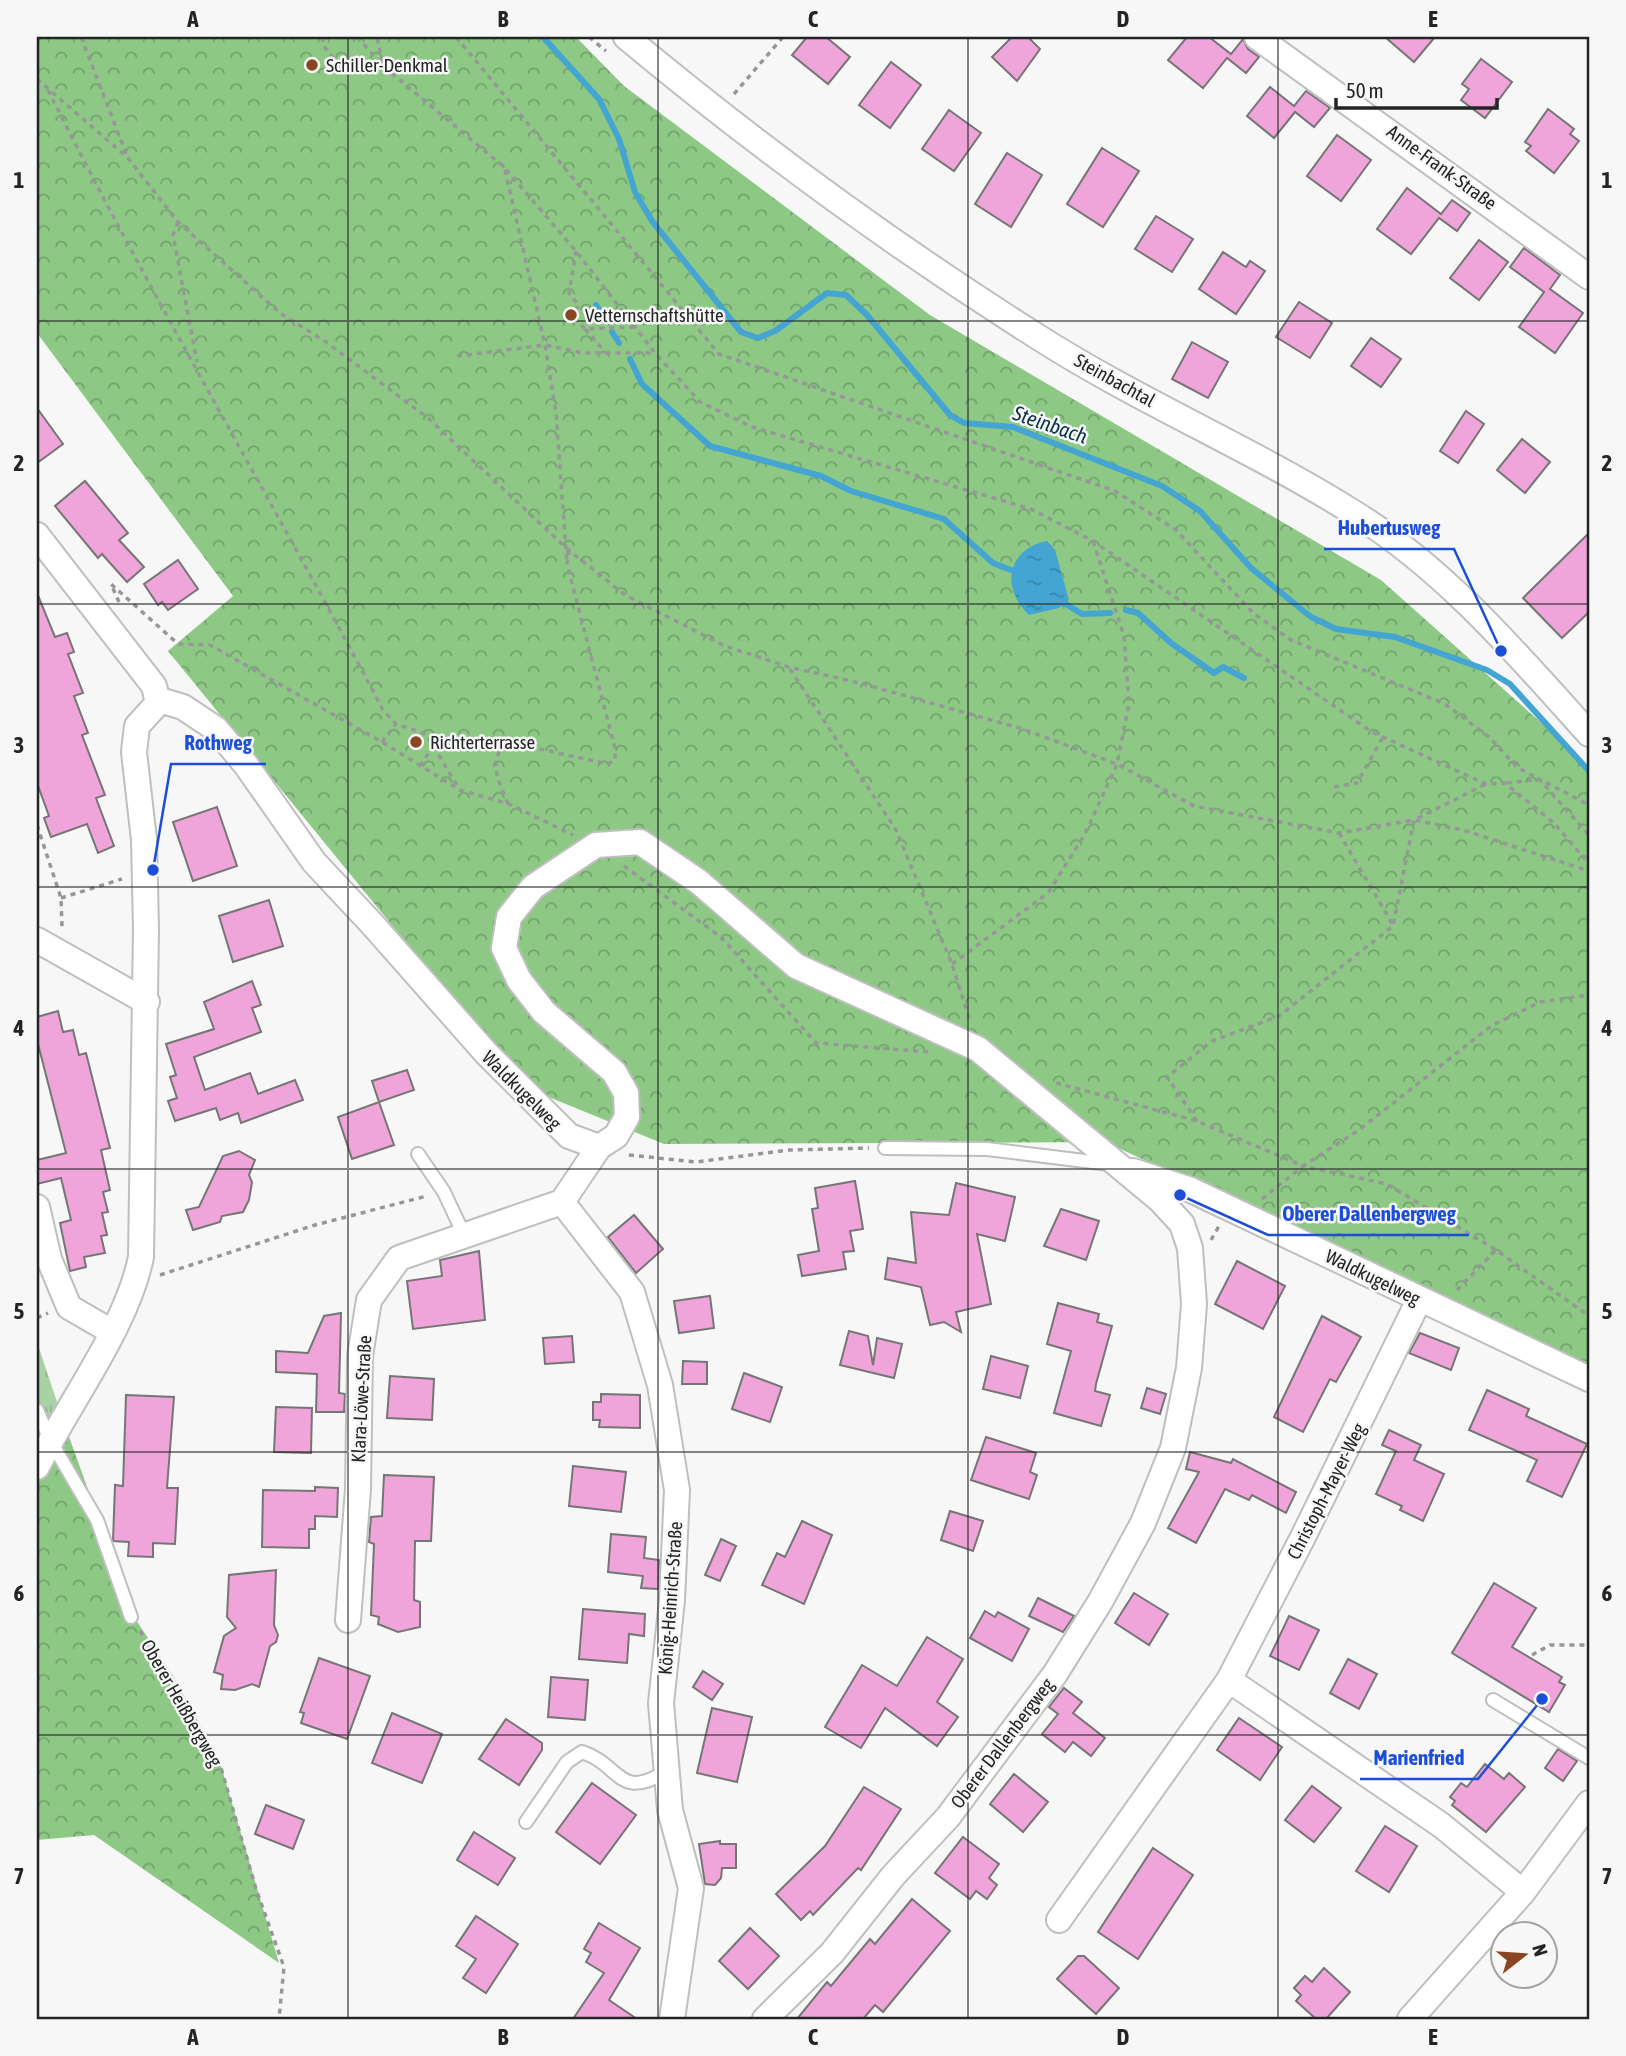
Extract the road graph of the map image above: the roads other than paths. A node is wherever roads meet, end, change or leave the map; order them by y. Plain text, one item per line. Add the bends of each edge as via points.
1 (626, 37) edge
2 (1257, 37) edge
3 (1589, 277) edge
4 (37, 535) edge
5 (158, 703) junction
6 (1589, 734) edge
7 (37, 940) edge
8 (147, 1002) junction
9 (599, 1147) junction
10 (885, 1148) road end
11 (418, 1154) dead end
12 (1116, 1165) junction
13 (562, 1202) junction
14 (37, 1206) edge
15 (464, 1235) junction
16 (1428, 1304) junction
17 (112, 1332) junction
18 (1589, 1379) edge
19 (37, 1410) edge
20 (50, 1440) junction
21 (37, 1467) edge
22 (131, 1617) road end
23 (348, 1620) dead end
24 (1229, 1680) junction
25 (1493, 1700) dead end
26 (1589, 1758) edge
27 (667, 1771) junction
28 (1589, 1803) edge
29 (526, 1822) dead end
30 (1523, 1892) junction
31 (1059, 1920) dead end
32 (672, 2019) edge
33 (765, 2019) edge
34 (1410, 2019) edge

1 - 6 street, Steinbachtal via 821,191 1041,339 1356,514 1438,576
2 - 3 street, Anne-Frank-Straße
4 - 5 street via 154,686
5 - 8 street via 137,726 134,752 144,872
5 - 9 street, Waldkugelweg via 183,707 216,729 314,862 486,1054 569,1136
7 - 8 street
8 - 17 street via 141,1257 136,1280
9 - 12 street, Waldkugelweg via 616,1136 628,1117 626,1093 614,1072 544,1012 519,980 504,948 509,917 533,887 596,845 640,842 699,882 796,966 978,1049
9 - 13 street
10 - 12 lane via 987,1149
11 - 15 lane via 444,1192
12 - 16 street, Waldkugelweg via 1191,1190
12 - 33 street, Oberer Dallenbergweg via 1182,1224 1190,1248 1194,1304 1189,1368 1173,1448 1143,1523 1055,1674 948,1816 832,1954
13 - 15 street, Klara-Löwe-Straße
13 - 27 street, König-Heinrich-Straße via 632,1292 660,1385 677,1490 662,1703
14 - 17 street via 49,1259 69,1307
15 - 23 street, Klara-Löwe-Straße via 399,1258 369,1300 360,1356 358,1489
16 - 18 street, Waldkugelweg
16 - 24 street, Christoph-Mayer-Weg
17 - 20 street
19 - 20 lane, Oberer Heißbergweg
20 - 21 street
20 - 22 lane, Oberer Heißbergweg via 97,1520
24 - 30 street via 1441,1825
24 - 31 street, Christoph-Mayer-Weg
25 - 26 lane
27 - 29 lane via 650,1782 636,1784 622,1780 589,1754 574,1755
27 - 32 street, König-Heinrich-Straße via 670,1810 691,1888
28 - 30 street
30 - 34 street

